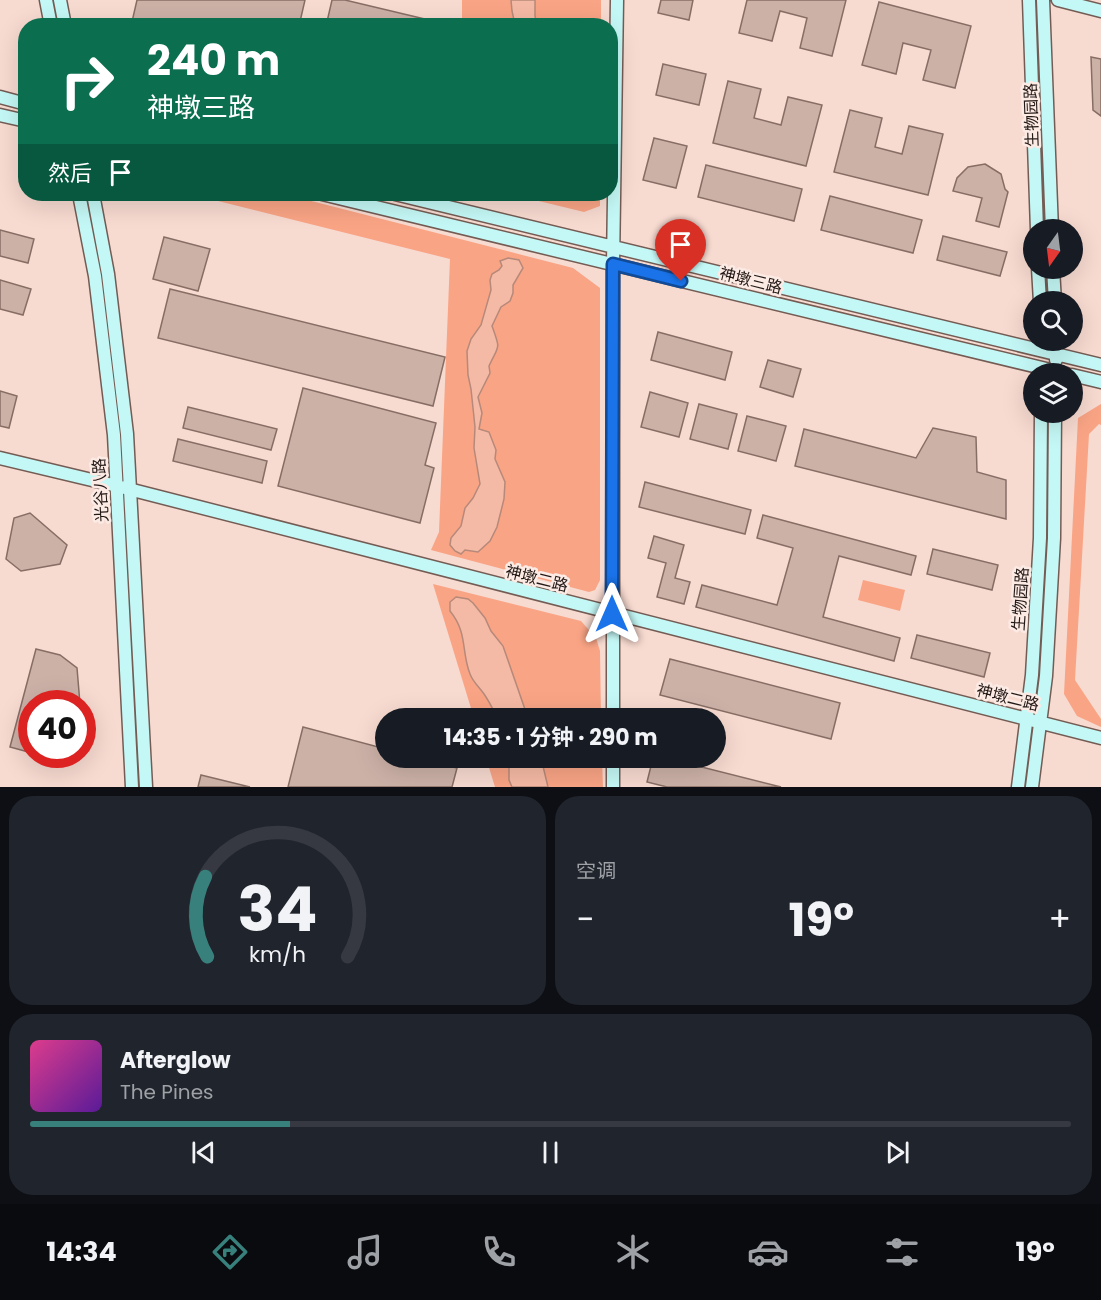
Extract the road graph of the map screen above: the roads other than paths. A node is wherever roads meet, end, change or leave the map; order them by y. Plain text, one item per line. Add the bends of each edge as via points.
1 (46, 0) edge
2 (60, 0) edge
3 (617, 0) edge
4 (1029, 0) edge
5 (1043, 0) edge
6 (1058, 0) edge
7 (1101, 11) edge
8 (49, 18) edge
9 (63, 18) edge
10 (617, 18) edge
11 (0, 98) edge
12 (18, 102) edge
13 (0, 115) edge
14 (18, 119) edge
15 (80, 201) edge
16 (94, 201) edge
17 (351, 201) edge
18 (424, 201) edge
19 (615, 201) edge
20 (1037, 219) edge
21 (1052, 219) edge
22 (614, 247) junction
23 (613, 264) junction
24 (1023, 341) edge
25 (1052, 351) edge
26 (1057, 351) edge
27 (1057, 354) junction
28 (1058, 363) edge
29 (1101, 365) edge
30 (1023, 366) edge
31 (1083, 378) edge
32 (1101, 382) edge
33 (1041, 423) edge
34 (1055, 423) edge
35 (0, 458) edge
36 (117, 486) junction
37 (130, 490) junction
38 (612, 614) junction
39 (613, 708) edge
40 (1026, 719) junction
41 (1040, 723) junction
42 (1101, 738) edge
43 (613, 768) edge
44 (132, 787) edge
45 (146, 787) edge
46 (613, 787) edge
47 (1017, 787) edge
48 (1032, 787) edge

1 - 8 street
2 - 9 street
3 - 10 street
4 - 20 street, 生物园路
5 - 21 street, 生物园路
6 - 7 street
11 - 12 street
13 - 14 street
15 - 36 street, 光谷八路 via 95,276
16 - 37 street, 光谷八路 via 108,274
17 - 23 street, 神墩三路
18 - 22 street, 神墩三路
19 - 22 street
22 - 23 street
22 - 24 street, 神墩三路
23 - 30 street, 神墩三路
23 - 38 street
25 - 27 street, 神墩三路
26 - 27 street
27 - 28 street
27 - 29 street, 神墩三路
31 - 32 street
33 - 40 street, 生物园路 via 1040,538
34 - 41 street, 生物园路 via 1054,538
35 - 36 street, 神墩二路
36 - 37 street, 神墩二路
36 - 44 street, 光谷八路
37 - 38 street, 神墩二路
37 - 45 street, 光谷八路
38 - 39 street
38 - 40 street, 神墩二路
40 - 41 street, 神墩二路
40 - 47 street, 生物园路
41 - 42 street, 神墩二路
41 - 48 street, 生物园路
43 - 46 street

